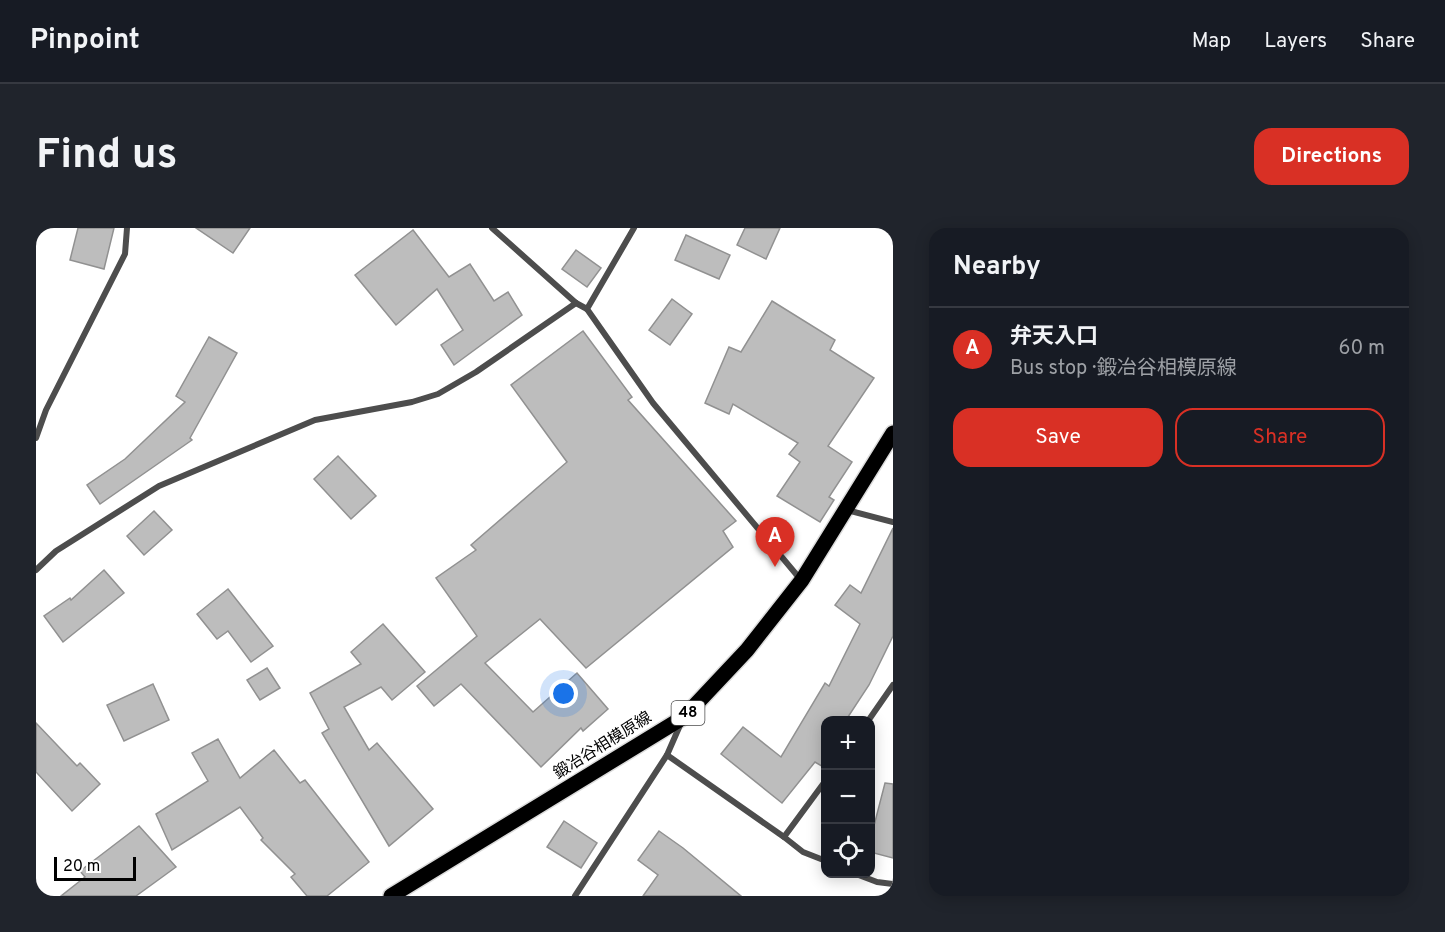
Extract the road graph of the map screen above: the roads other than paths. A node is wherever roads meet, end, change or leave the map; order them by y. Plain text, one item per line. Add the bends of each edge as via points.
1 (128, 228) edge
2 (492, 228) edge
3 (634, 228) edge
4 (576, 303) junction
5 (587, 309) junction
6 (893, 433) edge
7 (36, 438) edge
8 (847, 510) junction
9 (893, 522) edge
10 (36, 570) edge
11 (802, 580) junction
12 (893, 685) edge
13 (885, 698) junction
14 (893, 700) edge
15 (871, 716) edge
16 (684, 717) junction
17 (667, 755) junction
18 (821, 786) edge
19 (784, 837) junction
20 (821, 859) edge
21 (868, 878) edge
22 (893, 884) edge
23 (391, 896) edge
24 (575, 896) edge

1 - 7 street via 125,254 46,410
2 - 4 street
3 - 5 street
4 - 5 street
4 - 10 street via 438,394 315,420 159,486 56,551
5 - 11 street via 653,403
6 - 8 main road, 鍛冶谷相模原線 / 48
8 - 9 street
8 - 11 main road, 鍛冶谷相模原線 / 48
11 - 16 main road, 鍛冶谷相模原線 / 48 via 747,650
12 - 13 street
13 - 14 street
13 - 15 street
16 - 17 street
16 - 23 main road, 鍛冶谷相模原線 / 48
17 - 19 street
17 - 24 street
18 - 19 street
19 - 20 street via 803,852
21 - 22 street

